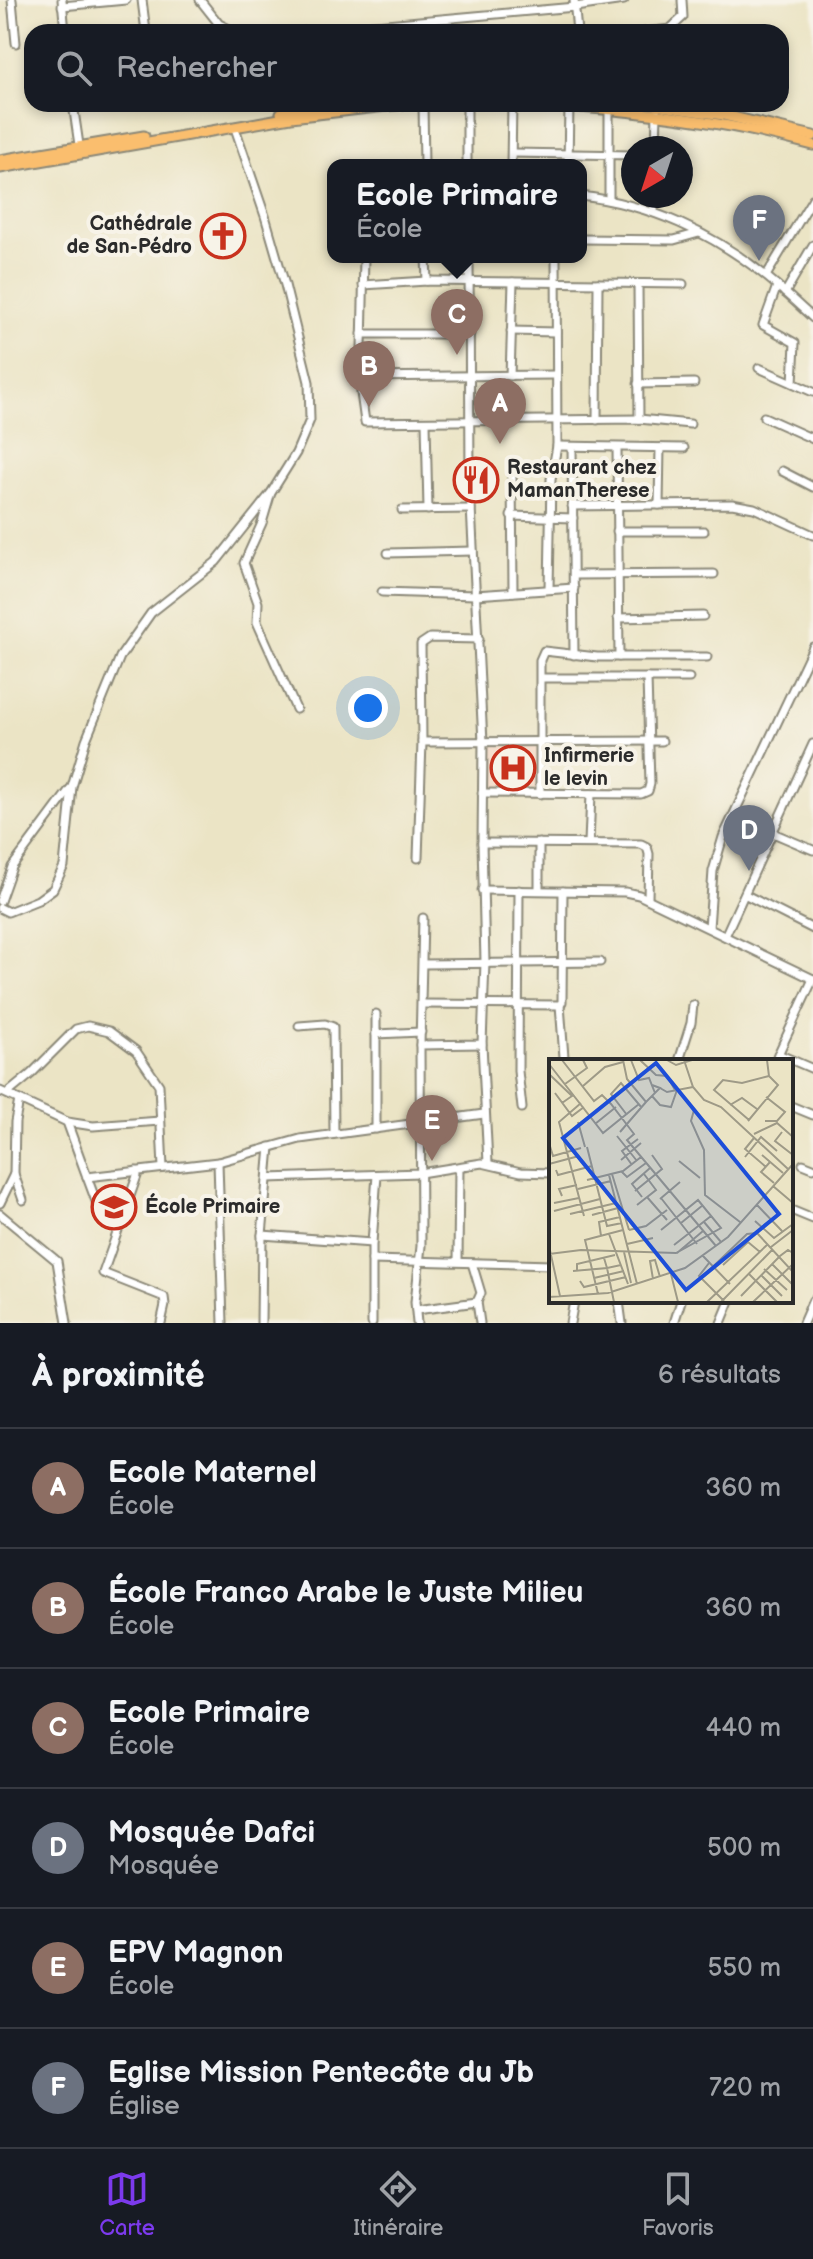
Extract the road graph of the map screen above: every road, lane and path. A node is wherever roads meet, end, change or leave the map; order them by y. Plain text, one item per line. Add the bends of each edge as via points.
1 (12, 0) edge
2 (126, 0) edge
3 (142, 0) edge
4 (200, 0) edge
5 (515, 0) edge
6 (624, 0) edge
7 (682, 0) edge
8 (62, 3) edge
9 (574, 4) edge
10 (516, 13) junction
11 (64, 24) edge
12 (145, 24) edge
13 (219, 24) edge
14 (389, 24) edge
15 (576, 24) edge
16 (677, 24) edge
17 (16, 43) dead end
18 (74, 112) edge
19 (288, 112) edge
20 (334, 112) edge
21 (423, 112) edge
22 (467, 112) edge
23 (512, 112) edge
24 (569, 112) edge
25 (609, 112) edge
26 (647, 112) edge
27 (703, 112) edge
28 (657, 113) junction
29 (235, 128) junction
30 (656, 136) edge
31 (813, 136) edge
32 (79, 145) junction
33 (813, 145) edge
34 (512, 153) junction
35 (568, 154) junction
36 (609, 154) junction
37 (621, 154) edge
38 (424, 159) edge
39 (467, 159) edge
40 (512, 159) edge
41 (568, 159) edge
42 (0, 160) edge
43 (0, 168) edge
44 (587, 197) edge
45 (813, 198) edge
46 (609, 200) junction
47 (654, 211) joint
48 (699, 233) junction
49 (587, 239) edge
50 (813, 245) edge
51 (364, 263) edge
52 (426, 263) edge
53 (469, 263) edge
54 (556, 263) edge
55 (766, 276) junction
56 (427, 281) junction
57 (469, 281) junction
58 (513, 282) junction
59 (556, 283) junction
60 (598, 283) junction
61 (638, 284) junction
62 (683, 284) dead end
63 (363, 285) junction
64 (777, 286) junction
65 (785, 293) junction
66 (813, 318) edge
67 (511, 331) junction
68 (556, 332) junction
69 (362, 334) junction
70 (470, 334) junction
71 (759, 368) dead end
72 (555, 375) junction
73 (471, 376) junction
74 (510, 376) junction
75 (362, 377) junction
76 (694, 383) dead end
77 (793, 383) junction
78 (638, 384) junction
79 (813, 392) edge
80 (764, 417) dead end
81 (639, 419) junction
82 (597, 420) junction
83 (470, 421) junction
84 (555, 421) junction
85 (426, 422) junction
86 (690, 424) dead end
87 (813, 439) edge
88 (557, 446) junction
89 (572, 447) junction
90 (660, 448) junction
91 (684, 448) dead end
92 (617, 449) junction
93 (782, 471) dead end
94 (512, 473) dead end
95 (813, 487) edge
96 (271, 493) junction
97 (616, 504) junction
98 (659, 505) junction
99 (572, 506) junction
100 (471, 509) junction
101 (402, 510) dead end
102 (428, 510) junction
103 (511, 516) junction
104 (551, 518) junction
105 (573, 518) junction
106 (617, 531) junction
107 (704, 531) dead end
108 (813, 535) edge
109 (473, 551) junction
110 (388, 553) dead end
111 (618, 574) junction
112 (714, 574) dead end
113 (574, 575) junction
114 (574, 588) junction
115 (549, 589) junction
116 (382, 592) dead end
117 (513, 592) junction
118 (475, 595) junction
119 (703, 616) dead end
120 (618, 618) junction
121 (479, 639) junction
122 (813, 647) edge
123 (574, 655) junction
124 (619, 657) junction
125 (707, 657) dead end
126 (541, 678) junction
127 (647, 678) junction
128 (689, 678) dead end
129 (296, 709) dead end
130 (541, 741) junction
131 (647, 741) junction
132 (662, 741) dead end
133 (422, 742) junction
134 (483, 742) junction
135 (813, 744) edge
136 (810, 758) edge
137 (72, 787) junction
138 (482, 793) junction
139 (540, 794) junction
140 (591, 794) junction
141 (773, 833) junction
142 (482, 843) junction
143 (539, 843) junction
144 (589, 843) junction
145 (813, 850) edge
146 (418, 858) dead end
147 (482, 890) junction
148 (519, 890) junction
149 (539, 890) junction
150 (563, 891) junction
151 (746, 895) junction
152 (648, 898) junction
153 (0, 901) edge
154 (0, 908) edge
155 (423, 918) dead end
156 (709, 928) junction
157 (813, 929) edge
158 (725, 936) junction
159 (562, 961) junction
160 (485, 962) junction
161 (518, 962) junction
162 (600, 962) dead end
163 (423, 964) junction
164 (813, 979) edge
165 (518, 1003) junction
166 (422, 1004) junction
167 (484, 1004) junction
168 (560, 1005) junction
169 (693, 1005) dead end
170 (376, 1014) dead end
171 (299, 1026) dead end
172 (421, 1032) junction
173 (376, 1034) junction
174 (482, 1044) junction
175 (420, 1045) junction
176 (564, 1057) dead end
177 (777, 1058) edge
178 (680, 1059) edge
179 (793, 1063) edge
180 (813, 1069) edge
181 (4, 1092) edge
182 (19, 1100) junction
183 (793, 1107) edge
184 (522, 1108) dead end
185 (484, 1114) junction
186 (813, 1115) edge
187 (160, 1121) junction
188 (67, 1122) junction
189 (421, 1123) junction
190 (376, 1129) junction
191 (334, 1134) junction
192 (270, 1147) junction
193 (218, 1162) junction
194 (488, 1163) junction
195 (803, 1164) dead end
196 (459, 1167) junction
197 (163, 1168) junction
198 (813, 1168) edge
199 (136, 1171) junction
200 (420, 1173) junction
201 (549, 1173) edge
202 (14, 1174) junction
203 (377, 1175) junction
204 (87, 1177) junction
205 (268, 1178) junction
206 (23, 1200) dead end
207 (0, 1203) edge
208 (793, 1211) edge
209 (0, 1214) edge
210 (813, 1219) edge
211 (118, 1228) junction
212 (262, 1235) junction
213 (372, 1243) junction
214 (372, 1260) junction
215 (417, 1261) junction
216 (458, 1261) junction
217 (472, 1263) junction
218 (549, 1265) edge
219 (813, 1300) edge
220 (477, 1302) junction
221 (574, 1303) edge
222 (619, 1303) edge
223 (680, 1303) edge
224 (729, 1303) edge
225 (416, 1310) junction
226 (67, 1323) edge
227 (161, 1323) edge
228 (223, 1323) edge
229 (261, 1323) edge
230 (372, 1323) edge
231 (417, 1323) edge
232 (480, 1323) edge
233 (570, 1323) edge
234 (622, 1323) edge
235 (674, 1323) edge
236 (721, 1323) edge
237 (803, 1323) edge

1 - 17 street
2 - 8 street
3 - 12 street
4 - 13 street
5 - 10 street
6 - 9 street
7 - 16 street via 683,17
8 - 11 street
9 - 10 street
9 - 15 street
10 - 14 street
18 - 32 street
19 - 32 main road
20 - 29 main road
21 - 38 street
22 - 39 street
23 - 34 street
24 - 35 street
25 - 36 street
26 - 28 main road
27 - 31 main road
28 - 30 street
28 - 33 main road
29 - 43 main road
29 - 96 street via 273,244 309,382 310,420
32 - 42 main road
34 - 35 street
34 - 40 street
35 - 36 street
35 - 41 street
36 - 37 street
36 - 46 street
44 - 46 street
45 - 55 street
46 - 47 street
47 - 48 street
48 - 49 street via 674,240
48 - 55 street
50 - 65 street
51 - 63 street
52 - 56 street
53 - 57 street
54 - 59 street
55 - 64 street
56 - 57 street
56 - 63 street
57 - 58 street
57 - 70 street
58 - 59 street
58 - 67 street
59 - 60 street
59 - 68 street
60 - 61 street
60 - 82 street
61 - 62 street
61 - 78 street
63 - 69 street
64 - 65 street
64 - 77 street via 763,325 795,343
65 - 66 street
67 - 68 street
67 - 74 street
68 - 72 street
69 - 70 street
69 - 75 street
70 - 73 street
71 - 77 street
72 - 74 street
72 - 84 street
73 - 74 street
73 - 75 street
73 - 83 street
75 - 85 street via 364,421
76 - 78 street
77 - 79 street
78 - 81 street
80 - 87 street
81 - 82 street
81 - 86 street
82 - 84 street
83 - 84 street
83 - 85 street
83 - 100 street
84 - 88 street
85 - 102 street
88 - 89 street
88 - 104 street
89 - 92 street
89 - 99 street
90 - 91 street
90 - 92 street
90 - 98 street
92 - 97 street
93 - 95 street
94 - 103 street
96 - 129 street via 244,563 258,603 257,622
96 - 137 street via 216,562 137,630 107,685
97 - 98 street
97 - 99 street
97 - 106 street
98 - 108 street via 754,508
99 - 105 street
100 - 102 street
100 - 109 street
101 - 102 street
103 - 104 street
103 - 117 street
104 - 105 street
104 - 115 street
105 - 113 street
106 - 107 street
106 - 111 street
109 - 110 street
109 - 118 street
111 - 112 street
111 - 113 street
111 - 120 street
113 - 114 street
114 - 115 street
114 - 123 street
115 - 117 street
116 - 118 street
117 - 118 street
118 - 121 street
119 - 120 street
120 - 124 street
121 - 133 street via 430,638 421,644
121 - 134 street
122 - 156 street via 723,837 713,871
123 - 124 street
123 - 126 street via 544,651
124 - 125 street
126 - 127 street
126 - 130 street
127 - 128 street
127 - 131 street
130 - 131 street
130 - 134 street
130 - 139 street
131 - 132 street
131 - 140 street via 648,791
133 - 134 street
133 - 146 street
134 - 138 street
135 - 136 street
136 - 141 street
137 - 153 street via 12,867
137 - 154 street via 67,856 53,889 8,912
138 - 139 street
138 - 142 street
139 - 140 street
140 - 144 street
141 - 145 street
141 - 151 street
142 - 143 street
142 - 147 street
143 - 144 street
143 - 149 street
144 - 152 street via 647,847
147 - 148 street
147 - 160 street
148 - 149 street
148 - 161 street
149 - 150 street
150 - 152 street via 625,892
150 - 159 street
151 - 157 street
151 - 158 street
152 - 156 street
155 - 163 street
156 - 158 street
158 - 164 street
159 - 161 street
159 - 162 street
159 - 168 street
160 - 161 street
160 - 163 street
160 - 167 street
161 - 165 street
163 - 166 street
164 - 177 street
165 - 167 street
165 - 168 street
165 - 184 street
166 - 167 street
166 - 172 street
167 - 174 street
168 - 176 street
169 - 178 street
170 - 173 street
171 - 191 street via 333,1027
172 - 173 street
172 - 175 street
173 - 190 street
174 - 175 street
174 - 185 street
175 - 189 street
179 - 180 street
181 - 182 street
181 - 187 street via 31,1074 76,1029 88,1026 124,1039 149,1067 159,1085
182 - 188 street
182 - 202 street
183 - 186 street
185 - 189 street
185 - 194 street
187 - 188 street via 93,1126
187 - 197 street
188 - 204 street
189 - 190 street
189 - 200 street
190 - 191 street
191 - 192 street
192 - 193 street
192 - 205 street
193 - 197 street
193 - 228 street
194 - 196 street
194 - 201 street
195 - 198 street
196 - 200 street
196 - 216 street
197 - 199 street
199 - 204 street
199 - 211 street
200 - 203 street
200 - 215 street
202 - 206 street
202 - 207 street
203 - 205 street
203 - 213 street
204 - 211 street via 103,1220
205 - 212 street
208 - 210 street
209 - 226 street via 57,1261
211 - 227 street via 103,1273 164,1297
212 - 213 street
212 - 229 street
213 - 214 street
214 - 215 street
214 - 230 street
215 - 216 street
215 - 225 street
216 - 217 street
217 - 218 street
217 - 220 street via 481,1293
219 - 237 street
220 - 225 street
220 - 232 street
221 - 233 street
222 - 234 street
223 - 235 street
224 - 236 street
225 - 231 street

